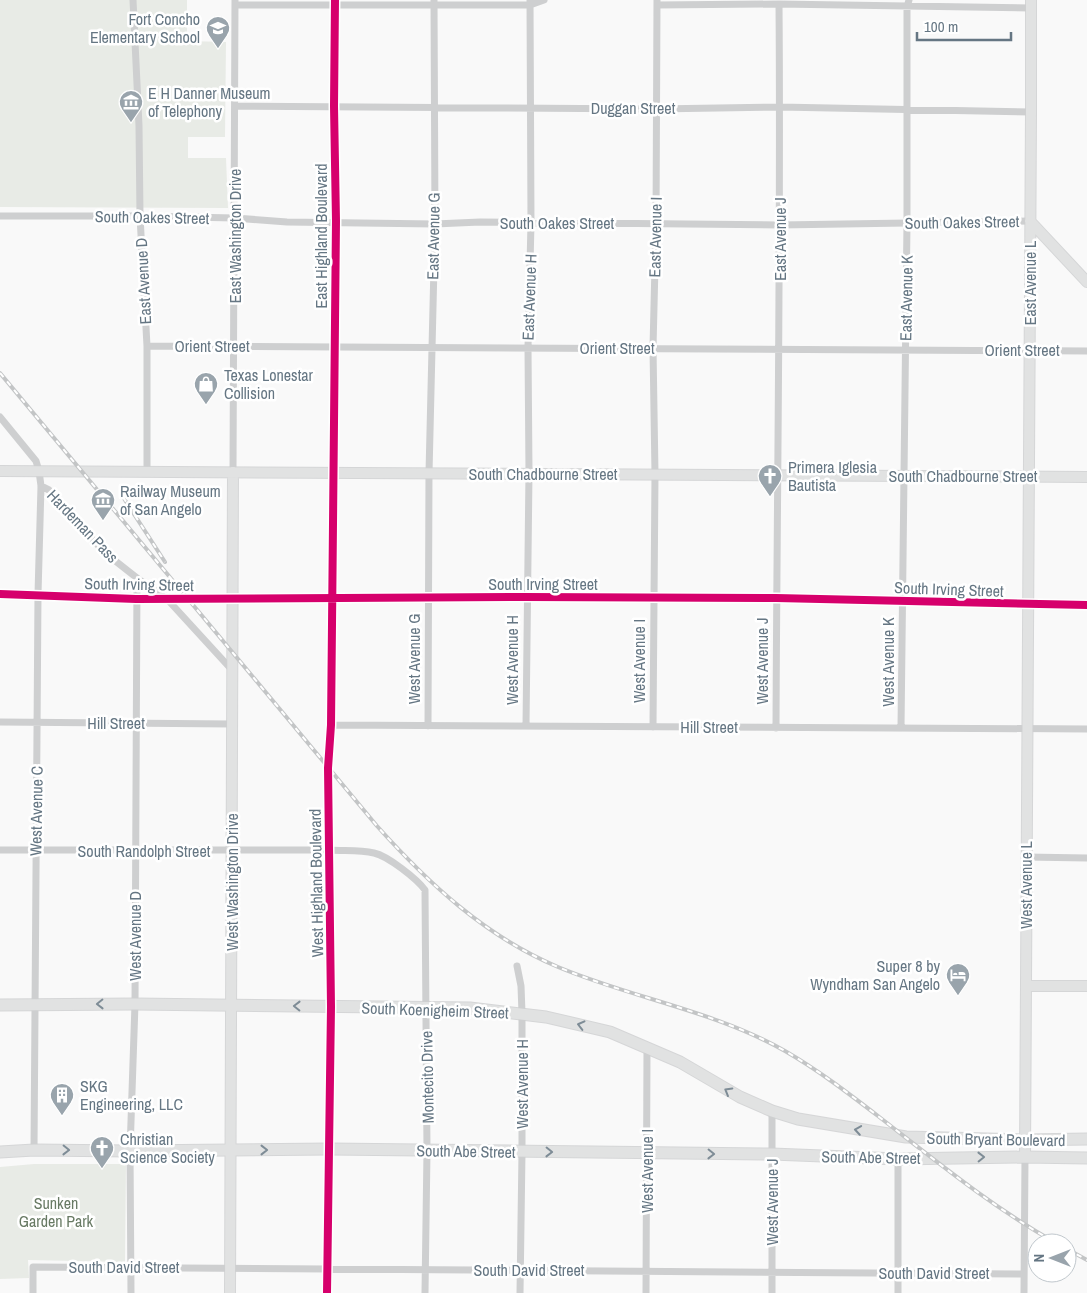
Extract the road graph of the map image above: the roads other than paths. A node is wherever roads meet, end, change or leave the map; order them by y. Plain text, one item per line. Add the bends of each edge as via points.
1 (133, 0) edge
2 (544, 0) edge
3 (235, 2) edge
4 (657, 2) edge
5 (335, 3) edge
6 (434, 3) edge
7 (530, 3) edge
8 (908, 3) edge
9 (779, 4) junction
10 (1031, 4) edge
11 (235, 106) junction
12 (334, 106) junction
13 (433, 107) junction
14 (780, 107) junction
15 (530, 108) junction
16 (656, 108) junction
17 (906, 110) junction
18 (1031, 112) junction
19 (0, 216) edge
20 (140, 216) junction
21 (235, 218) junction
22 (336, 221) junction
23 (1030, 221) junction
24 (531, 223) junction
25 (907, 223) junction
26 (435, 224) junction
27 (656, 224) junction
28 (780, 225) junction
29 (1087, 282) edge
30 (147, 346) junction
31 (235, 346) junction
32 (334, 347) junction
33 (431, 347) junction
34 (528, 348) junction
35 (653, 348) junction
36 (778, 349) junction
37 (905, 350) junction
38 (1030, 350) junction
39 (1087, 350) edge
40 (0, 417) edge
41 (0, 471) edge
42 (39, 471) junction
43 (147, 471) junction
44 (233, 472) junction
45 (333, 472) junction
46 (430, 473) junction
47 (529, 474) junction
48 (655, 474) junction
49 (777, 475) junction
50 (905, 476) junction
51 (1028, 476) junction
52 (1087, 477) edge
53 (41, 486) junction
54 (136, 578) junction
55 (0, 594) edge
56 (38, 594) junction
57 (526, 597) junction
58 (232, 598) junction
59 (331, 598) junction
60 (428, 598) junction
61 (653, 598) junction
62 (776, 598) junction
63 (136, 599) junction
64 (167, 599) junction
65 (902, 601) junction
66 (1028, 604) junction
67 (1087, 605) edge
68 (232, 670) junction
69 (0, 722) edge
70 (38, 722) junction
71 (136, 723) junction
72 (232, 724) junction
73 (331, 725) junction
74 (428, 726) junction
75 (526, 726) junction
76 (653, 727) junction
77 (776, 728) junction
78 (901, 728) junction
79 (1027, 729) junction
80 (1087, 729) edge
81 (0, 850) edge
82 (35, 850) junction
83 (135, 850) junction
84 (330, 850) junction
85 (232, 851) junction
86 (1026, 857) junction
87 (1087, 858) edge
88 (424, 890) joint
89 (517, 966) dead end
90 (1026, 986) junction
91 (1087, 986) edge
92 (135, 1004) junction
93 (0, 1005) edge
94 (34, 1005) junction
95 (231, 1006) junction
96 (331, 1007) junction
97 (426, 1008) junction
98 (522, 1013) junction
99 (647, 1049) junction
100 (772, 1111) junction
101 (906, 1137) joint
102 (1025, 1140) junction
103 (1087, 1140) edge
104 (330, 1149) junction
105 (34, 1150) junction
106 (230, 1150) junction
107 (130, 1151) junction
108 (428, 1151) junction
109 (0, 1152) edge
110 (522, 1152) junction
111 (647, 1153) junction
112 (772, 1154) junction
113 (1024, 1157) junction
114 (932, 1158) joint
115 (1087, 1158) edge
116 (898, 1159) junction
117 (132, 1268) junction
118 (230, 1268) junction
119 (327, 1269) junction
120 (425, 1270) junction
121 (520, 1270) junction
122 (646, 1271) junction
123 (772, 1272) junction
124 (898, 1273) junction
125 (1024, 1274) junction
126 (33, 1293) edge
127 (131, 1293) edge
128 (230, 1293) edge
129 (327, 1293) edge
130 (425, 1293) edge
131 (520, 1293) edge
132 (646, 1293) edge
133 (772, 1293) edge
134 (898, 1293) edge
135 (1024, 1293) edge

1 - 20 street, East Avenue D via 140,126
2 - 7 street
3 - 5 street
3 - 11 street, East Washington Drive
4 - 9 street
4 - 16 street, East Avenue I
5 - 6 street
5 - 12 street, East Highland Boulevard
6 - 7 street
6 - 13 street, East Avenue G
7 - 15 street, East Avenue H
8 - 9 street
8 - 10 street
8 - 17 street, East Avenue K
9 - 14 street, East Avenue J
10 - 18 main road, East Avenue L
11 - 12 street, Duggan Street
11 - 21 street, East Washington Drive
12 - 13 street, Duggan Street
12 - 22 street, East Highland Boulevard
13 - 15 street, Duggan Street
13 - 26 street, East Avenue G
14 - 16 street, Duggan Street
14 - 17 street, Duggan Street
14 - 28 street, East Avenue J
15 - 16 street, Duggan Street
15 - 24 street, East Avenue H
16 - 27 street, East Avenue I
17 - 18 street, Duggan Street
17 - 25 street, East Avenue K
18 - 23 main road, East Avenue L
19 - 20 street, South Oakes Street
20 - 21 street, South Oakes Street
20 - 30 street, East Avenue D
21 - 22 street, South Oakes Street
21 - 31 street, East Washington Drive
22 - 26 street, South Oakes Street
22 - 32 street, East Highland Boulevard
23 - 25 street, South Oakes Street
23 - 29 main road, South Oakes Street
23 - 38 main road, East Avenue L
24 - 26 street, South Oakes Street
24 - 27 street, South Oakes Street
24 - 34 street, East Avenue H
25 - 28 street, South Oakes Street
25 - 37 street, East Avenue K
26 - 33 street, East Avenue G
27 - 28 street, South Oakes Street
27 - 35 street, East Avenue I
28 - 36 street, East Avenue J
30 - 31 street, Orient Street
30 - 43 street, East Avenue D
31 - 32 street, Orient Street
31 - 44 street, East Washington Drive
32 - 33 street, Orient Street
32 - 45 street, East Highland Boulevard
33 - 34 street, Orient Street
33 - 46 street, East Avenue G
34 - 35 street, Orient Street
34 - 47 street, East Avenue H
35 - 36 street, Orient Street
35 - 48 street, East Avenue I
36 - 37 street, Orient Street
36 - 49 street, East Avenue J
37 - 38 street, Orient Street
37 - 50 street, East Avenue K
38 - 39 street, Orient Street
38 - 51 main road, East Avenue L
40 - 42 street, Hardeman Pass via 36,461
41 - 42 main road, South Chadbourne Street
42 - 43 main road, South Chadbourne Street
42 - 53 street, West Avenue C
43 - 44 main road, South Chadbourne Street
44 - 45 main road, South Chadbourne Street
44 - 58 main road, West Washington Drive
45 - 46 main road, South Chadbourne Street
45 - 59 street, West Highland Boulevard
46 - 47 main road, South Chadbourne Street
46 - 60 street, West Avenue G
47 - 48 main road, South Chadbourne Street
47 - 57 street, West Avenue H
48 - 49 main road, South Chadbourne Street
48 - 61 street, West Avenue I
49 - 50 main road, South Chadbourne Street
49 - 62 street, West Avenue J
50 - 51 main road, South Chadbourne Street
50 - 65 street, West Avenue K
51 - 52 main road, South Chadbourne Street
51 - 66 main road, West Avenue L
53 - 54 street, Hardeman Pass via 49,490 104,552
53 - 56 street, West Avenue C
54 - 63 street, West Avenue D
54 - 64 street, Hardeman Pass
55 - 56 street, South Irving Street
56 - 63 street, South Irving Street
56 - 70 street, West Avenue C
57 - 60 street, South Irving Street
57 - 61 street, South Irving Street
57 - 75 street, West Avenue H
58 - 59 street, South Irving Street
58 - 64 street, South Irving Street
58 - 68 main road, West Washington Drive
59 - 60 street, South Irving Street
59 - 73 street, West Highland Boulevard
60 - 74 street, West Avenue G
61 - 62 street, South Irving Street
61 - 76 street, West Avenue I
62 - 65 street, South Irving Street
62 - 77 street, West Avenue J
63 - 64 street, South Irving Street
63 - 71 street, West Avenue D
64 - 68 street, Hardeman Pass
65 - 66 street, South Irving Street
65 - 78 street, West Avenue K
66 - 67 street, South Irving Street
66 - 79 main road, West Avenue L
68 - 72 main road, West Washington Drive
69 - 70 street, Hill Street
70 - 71 street, Hill Street
70 - 82 street, West Avenue C
71 - 72 street, Hill Street
71 - 83 street, West Avenue D
72 - 85 main road, West Washington Drive
73 - 74 street, Hill Street
73 - 84 street, West Highland Boulevard via 328,768
74 - 75 street, Hill Street
75 - 76 street, Hill Street
76 - 77 street, Hill Street
77 - 78 street, Hill Street
78 - 79 street, Hill Street
79 - 80 street, Hill Street
79 - 86 main road, West Avenue L
81 - 82 street, South Randolph Street
82 - 83 street, South Randolph Street
82 - 94 street, West Avenue C
83 - 85 street, South Randolph Street
83 - 92 street, West Avenue D
84 - 85 street, South Randolph Street
84 - 88 street, South Randolph Street via 380,855
84 - 96 street, West Highland Boulevard
85 - 95 main road, West Washington Drive
86 - 87 street
86 - 90 main road, West Avenue L
88 - 97 street, Montecito Drive
89 - 98 street, West Avenue H
90 - 91 main road
90 - 102 main road, West Avenue L
92 -> 94 main road, South Koenigheim Street
92 - 95 main road, South Koenigheim Street
92 - 107 street, West Avenue D
93 - 94 main road, South Koenigheim Street
94 - 105 street, West Avenue C
96 -> 95 main road, South Koenigheim Street
95 - 106 main road, West Washington Drive
96 - 97 main road, South Koenigheim Street
96 - 104 street, West Highland Boulevard
97 - 98 main road, South Koenigheim Street
97 - 108 street, Montecito Drive
99 -> 98 main road, South Koenigheim Street via 610,1032
98 - 110 street, West Avenue H
100 -> 99 main road, South Koenigheim Street via 732,1093 680,1062
99 - 111 street, West Avenue I
101 -> 100 main road, South Koenigheim Street via 828,1125
100 - 112 street, West Avenue J
101 - 102 main road, South Bryant Boulevard
102 - 103 main road, South Bryant Boulevard
102 - 113 main road, West Avenue L
106 -> 104 main road, South Abe Street
104 - 108 main road, South Abe Street
104 - 119 street, West Highland Boulevard
105 -> 107 main road, South Abe Street
105 - 109 main road, South Abe Street
106 - 107 main road, South Abe Street
106 - 118 main road, West Washington Drive
107 - 117 street, West Avenue D
108 - 110 main road, South Abe Street
108 - 120 street, Montecito Drive
110 -> 111 main road, South Abe Street
110 - 121 street, West Avenue H
111 -> 112 main road, South Abe Street
111 - 122 street, West Avenue I
112 - 116 main road, South Abe Street
112 - 123 street, West Avenue J
114 -> 113 main road, South Bryant Boulevard
113 - 115 main road, South Bryant Boulevard
113 - 125 street, West Avenue L
114 - 116 main road, South Abe Street
116 - 124 street
117 - 118 street, South David Street
117 - 126 street, South David Street via 34,1267
117 - 127 street, West Avenue D
118 - 119 street, South David Street
118 - 128 main road, West Washington Drive
119 - 120 street, South David Street
119 - 129 street, West Highland Boulevard
120 - 121 street, South David Street
120 - 130 street, Montecito Drive
121 - 122 street, South David Street
121 - 131 street, West Avenue H
122 - 123 street, South David Street
122 - 132 street, West Avenue I
123 - 124 street, South David Street
123 - 133 street, West Avenue J
124 - 125 street, South David Street
124 - 134 street
125 - 135 street, West Avenue L

